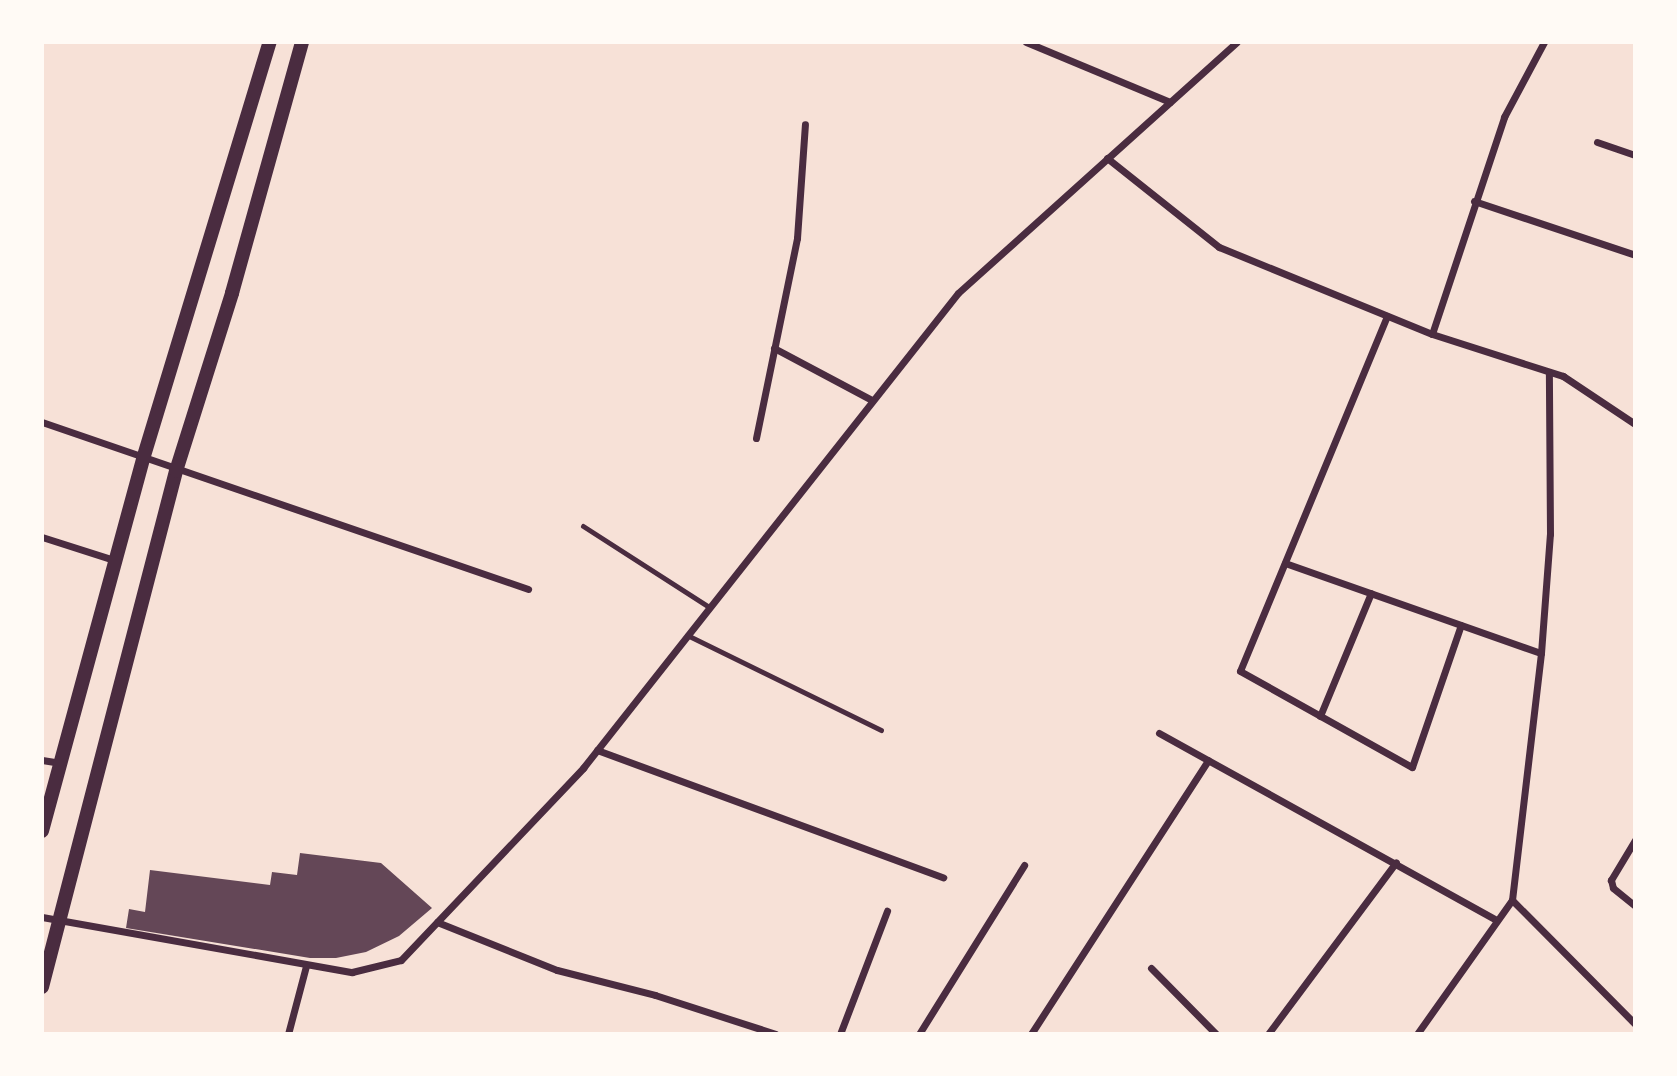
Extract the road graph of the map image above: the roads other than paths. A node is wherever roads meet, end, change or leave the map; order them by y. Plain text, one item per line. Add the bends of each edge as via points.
1 (270, 42) edge
2 (302, 42) edge
3 (1026, 42) edge
4 (1237, 42) edge
5 (1544, 42) edge
6 (1170, 102) junction
7 (805, 124) dead end
8 (1597, 142) dead end
9 (1635, 155) edge
10 (1107, 158) junction
11 (1474, 201) junction
12 (1635, 255) edge
13 (1387, 316) junction
14 (1432, 334) junction
15 (775, 348) junction
16 (1549, 372) junction
17 (872, 400) junction
18 (42, 422) edge
19 (1635, 425) edge
20 (756, 439) dead end
21 (143, 459) junction
22 (176, 471) junction
23 (583, 526) dead end
24 (42, 537) edge
25 (114, 560) junction
26 (1285, 563) junction
27 (528, 589) dead end
28 (1371, 593) junction
29 (709, 607) junction
30 (1461, 625) junction
31 (687, 635) junction
32 (1541, 653) junction
33 (1320, 716) junction
34 (881, 730) dead end
35 (1158, 733) dead end
36 (597, 750) junction
37 (42, 760) edge
38 (1208, 760) junction
39 (61, 763) junction
40 (42, 831) edge
41 (1635, 840) edge
42 (1395, 862) junction
43 (1024, 865) dead end
44 (943, 877) dead end
45 (1512, 900) junction
46 (1635, 906) edge
47 (887, 911) dead end
48 (42, 917) edge
49 (60, 920) junction
50 (1497, 920) junction
51 (438, 922) junction
52 (306, 966) junction
53 (1151, 968) dead end
54 (42, 987) edge
55 (1635, 1024) edge
56 (288, 1034) edge
57 (776, 1034) edge
58 (840, 1034) edge
59 (919, 1034) edge
60 (1031, 1034) edge
61 (1216, 1034) edge
62 (1268, 1034) edge
63 (1417, 1034) edge

1 - 21 main road
2 - 22 main road via 232,293
3 - 6 street
4 - 6 street
5 - 11 street via 1504,117
6 - 10 street
7 - 15 street via 797,237
8 - 9 street
10 - 13 street via 1219,247
10 - 17 street via 958,292
11 - 12 street
11 - 14 street
13 - 14 street
13 - 26 street
14 - 16 street
15 - 17 street
15 - 20 street
16 - 19 street
16 - 32 street via 1550,534
17 - 29 street
18 - 21 street
21 - 22 street
21 - 25 main road
22 - 27 street
22 - 49 main road
23 - 29 lane
24 - 25 street
25 - 39 main road
26 - 28 street
26 - 33 street via 1240,671
28 - 30 street
28 - 33 street
29 - 31 street
30 - 32 street
30 - 33 street via 1412,767
31 - 34 lane
31 - 36 street
32 - 45 street
35 - 38 street
36 - 44 street
36 - 51 street
37 - 39 street
38 - 42 street
38 - 60 street
39 - 40 main road
41 - 46 street via 1611,880 1613,888
42 - 50 street
42 - 62 street
43 - 59 street
45 - 50 street
45 - 55 street
47 - 58 street
48 - 49 street
49 - 52 street
49 - 54 main road
50 - 63 street
51 - 52 street via 401,960 377,969 352,972
51 - 57 street via 557,970
52 - 56 street
53 - 61 street

